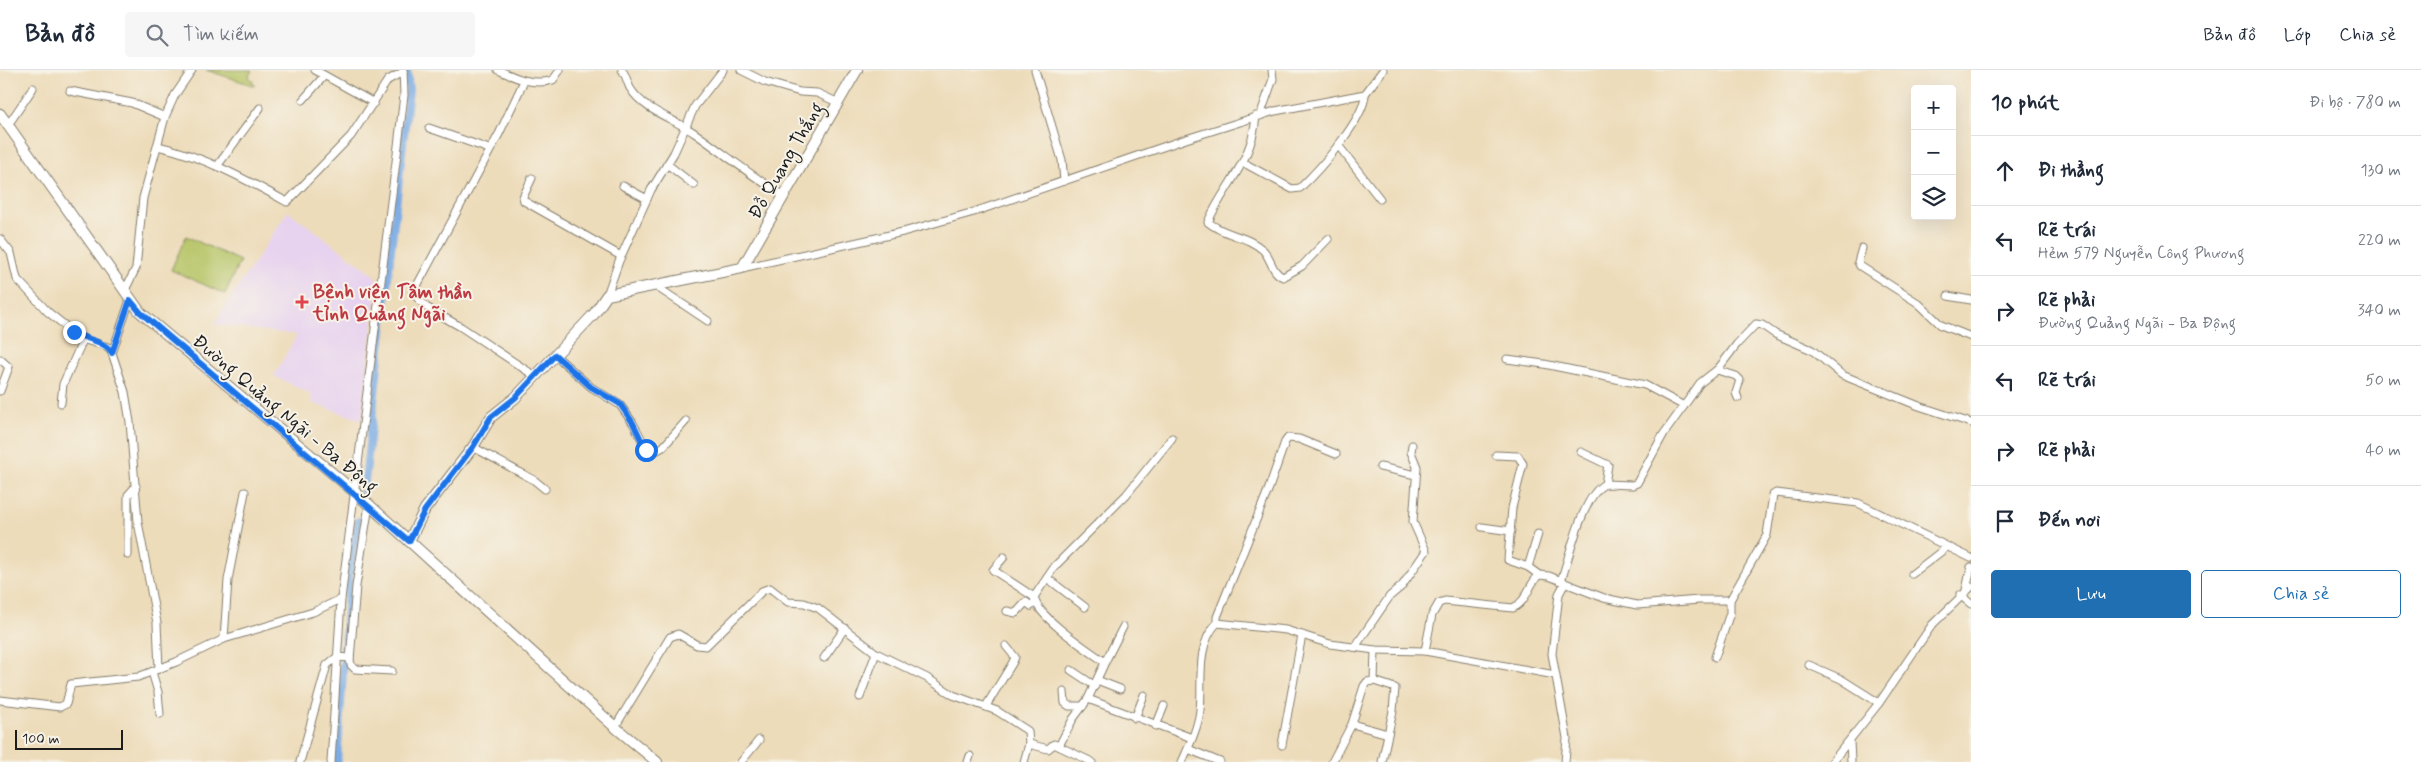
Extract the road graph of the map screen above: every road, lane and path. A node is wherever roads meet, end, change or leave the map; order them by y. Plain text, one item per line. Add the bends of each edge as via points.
1 (192, 70) edge
2 (315, 70) edge
3 (498, 70) edge
4 (560, 70) edge
5 (622, 70) edge
6 (723, 70) edge
7 (742, 70) edge
8 (858, 70) edge
9 (1035, 70) edge
10 (1272, 70) edge
11 (1382, 70) edge
12 (403, 71) edge
13 (324, 76) junction
14 (524, 81) junction
15 (33, 88) dead end
16 (70, 91) dead end
17 (1365, 94) junction
18 (303, 100) dead end
19 (839, 102) junction
20 (374, 103) junction
21 (260, 108) dead end
22 (0, 114) edge
23 (1258, 116) junction
24 (165, 117) junction
25 (8, 125) junction
26 (429, 128) dead end
27 (685, 128) junction
28 (1338, 145) junction
29 (158, 146) junction
30 (489, 149) junction
31 (1244, 163) junction
32 (667, 164) junction
33 (218, 165) junction
34 (532, 178) dead end
35 (1064, 181) junction
36 (694, 185) dead end
37 (623, 186) dead end
38 (784, 196) junction
39 (647, 199) junction
40 (1380, 199) dead end
41 (0, 239) edge
42 (1328, 239) dead end
43 (1862, 248) dead end
44 (621, 256) junction
45 (742, 268) junction
46 (654, 285) junction
47 (607, 295) junction
48 (127, 296) junction
49 (1948, 296) dead end
50 (1971, 300) edge
51 (708, 322) dead end
52 (1971, 337) edge
53 (82, 338) junction
54 (112, 353) junction
55 (555, 355) junction
56 (0, 359) edge
57 (1507, 359) dead end
58 (1717, 370) junction
59 (536, 376) junction
60 (0, 391) edge
61 (1738, 398) dead end
62 (61, 403) dead end
63 (1684, 406) junction
64 (686, 421) dead end
65 (1971, 423) edge
66 (1172, 438) dead end
67 (1412, 445) dead end
68 (473, 447) junction
69 (1581, 452) dead end
70 (1336, 454) dead end
71 (1496, 455) dead end
72 (1380, 467) dead end
73 (1416, 475) junction
74 (1605, 484) junction
75 (136, 486) junction
76 (545, 489) dead end
77 (245, 492) dead end
78 (356, 493) junction
79 (369, 505) junction
80 (1482, 527) dead end
81 (1511, 531) junction
82 (1538, 534) dead end
83 (409, 541) junction
84 (1948, 547) junction
85 (128, 555) dead end
86 (1004, 557) dead end
87 (1971, 558) edge
88 (1971, 567) edge
89 (1528, 568) junction
90 (1912, 574) dead end
91 (1539, 575) junction
92 (1046, 578) junction
93 (1563, 582) junction
94 (1966, 590) edge
95 (341, 599) junction
96 (1034, 599) junction
97 (1730, 600) junction
98 (1971, 604) edge
99 (1085, 607) dead end
100 (1007, 611) dead end
101 (1217, 623) junction
102 (1123, 627) dead end
103 (845, 628) junction
104 (1302, 635) junction
105 (224, 638) junction
106 (1006, 646) dead end
107 (1355, 647) junction
108 (1375, 650) junction
109 (1425, 651) junction
110 (876, 653) junction
111 (344, 657) junction
112 (1715, 657) dead end
113 (824, 658) dead end
114 (1105, 662) junction
115 (1809, 665) dead end
116 (159, 669) junction
117 (1071, 670) dead end
118 (392, 671) dead end
119 (152, 672) junction
120 (1555, 675) junction
121 (1374, 681) junction
122 (1096, 683) junction
123 (1120, 689) dead end
124 (1064, 692) dead end
125 (1144, 695) dead end
126 (860, 697) dead end
127 (1088, 699) junction
128 (0, 700) edge
129 (1879, 703) junction
130 (986, 706) junction
131 (1083, 706) junction
132 (1164, 706) dead end
133 (160, 714) dead end
134 (1134, 718) junction
135 (1352, 724) junction
136 (1156, 726) junction
137 (615, 727) junction
138 (1388, 734) junction
139 (1192, 738) junction
140 (759, 740) dead end
141 (1850, 740) junction
142 (1030, 744) junction
143 (1282, 745) dead end
144 (1059, 746) junction
145 (1188, 749) junction
146 (300, 762) edge
147 (331, 762) edge
148 (657, 762) edge
149 (741, 762) edge
150 (1024, 762) edge
151 (1092, 762) edge
152 (1182, 762) edge
153 (1220, 762) edge
154 (1332, 762) edge
155 (1382, 762) edge
156 (1565, 762) edge
157 (1832, 762) edge
158 (1851, 762) edge

1 - 24 street
2 - 13 street
3 - 14 street
4 - 14 street via 553,80 545,83
5 - 27 street via 630,88 652,108
6 - 27 street via 695,106
7 - 19 street via 765,82 800,92 817,93
8 - 19 main road, Đỗ Quang Thắng
9 - 35 street via 1062,160
10 - 23 street via 1273,79
11 - 17 street
12 - 20 street via 388,80
12 - 78 street via 404,95
13 - 18 street
13 - 20 street
14 - 30 street
15 - 25 street
16 - 24 street via 132,103
17 - 23 street
17 - 28 street via 1363,107
19 - 38 main road, Đỗ Quang Thắng
20 - 33 street via 351,136 288,202
21 - 33 street
22 - 25 main road, Đường Quảng Ngãi - Ba Động
23 - 31 street
23 - 35 street
24 - 29 street
25 - 48 main road, Đường Quảng Ngãi - Ba Động
26 - 30 street
27 - 32 street
27 - 38 street
28 - 31 street via 1307,182 1295,189
28 - 40 street
29 - 33 street
29 - 48 street via 143,198 136,268
30 - 59 street via 413,293 426,308 461,326
31 - 42 street via 1208,222 1217,230 1258,247 1283,277 1302,266
32 - 36 street
32 - 39 street
34 - 44 street via 524,201
35 - 45 street via 912,230
37 - 39 street
38 - 45 main road, Đỗ Quang Thắng
39 - 44 street
41 - 53 street via 11,253 17,279 48,312
43 - 52 street via 1860,266 1918,303 1941,324
44 - 47 street
45 - 46 main road
46 - 47 main road
46 - 51 street
47 - 55 main road via 594,314
48 - 54 street
48 - 78 main road, Đường Quảng Ngãi - Ba Động via 140,312
49 - 50 street
53 - 54 street via 108,347
53 - 62 street via 63,384
54 - 75 street via 125,392
55 - 59 main road
55 - 64 street via 591,387 620,404 649,453 663,446
56 - 60 street via 9,366
57 - 63 street via 1645,385
58 - 61 street via 1740,380 1736,393
58 - 63 street via 1700,383
58 - 65 street via 1749,329 1759,324 1812,350 1842,375
59 - 68 main road via 491,417
63 - 74 street via 1637,483
66 - 92 street via 1126,496
67 - 73 street via 1411,452 1418,467
68 - 76 street
68 - 83 main road via 425,510
69 - 74 street via 1608,464
70 - 101 street via 1299,439 1288,438 1285,442
71 - 81 street via 1518,456 1523,464 1512,508
72 - 73 street
73 - 107 street via 1413,522 1426,551
74 - 93 street via 1593,493 1585,509
75 - 85 street via 128,494
75 - 116 street via 138,522 157,623
77 - 105 street via 228,580
78 - 79 main road, Đường Quảng Ngãi - Ba Động
78 - 95 street
79 - 83 main road, Đường Quảng Ngãi - Ba Động
79 - 111 street
80 - 81 street
81 - 89 street via 1508,560
82 - 89 street
83 - 137 main road, Đường Quảng Ngãi - Ba Động
84 - 87 street
84 - 90 street
84 - 97 street via 1858,502 1776,493 1773,495 1767,535
86 - 96 street via 993,570
88 - 94 street
89 - 91 street
91 - 93 street
91 - 109 street via 1522,602 1514,608 1439,603 1432,616
92 - 96 street
92 - 99 street
93 - 97 street via 1604,598 1637,605
93 - 120 street via 1552,641
94 - 98 street
94 - 129 street via 1932,625
95 - 105 street via 313,612
95 - 111 street
96 - 100 street via 1031,606 1026,602 1016,613
96 - 114 street via 1071,638
97 - 112 street via 1730,613
101 - 104 street via 1274,628
101 - 139 street via 1204,648 1200,710
102 - 114 street
103 - 110 street
103 - 113 street
103 - 137 street via 818,608 788,602 767,588 706,646 696,645 678,634 670,637
104 - 107 street via 1330,644
104 - 143 street
105 - 116 street
106 - 130 street via 1015,657 1014,662
107 - 108 street
108 - 109 street
108 - 121 street
109 - 120 street
110 - 126 street
110 - 130 street via 953,694
111 - 118 street via 355,669
111 - 146 street via 327,665
111 - 147 street
114 - 122 street
115 - 129 street via 1841,679
116 - 119 street
117 - 122 street
119 - 128 street via 138,677 71,684 66,704 60,707
119 - 133 street
120 - 156 street via 1567,738
121 - 135 street via 1364,686
121 - 138 street via 1395,688
122 - 123 street
122 - 127 street
124 - 131 street via 1065,703 1069,706
125 - 134 street
127 - 131 street
127 - 134 street
129 - 141 street
130 - 142 street via 1028,731
131 - 144 street
132 - 136 street
134 - 136 street
135 - 138 street
135 - 154 street
136 - 139 street
137 - 148 main road, Đường Quảng Ngãi - Ba Động
138 - 155 street
139 - 145 street
140 - 149 street
141 - 157 street
141 - 158 street
142 - 144 street via 1048,749 1054,744
142 - 150 street
144 - 151 street
145 - 152 street
145 - 153 street

